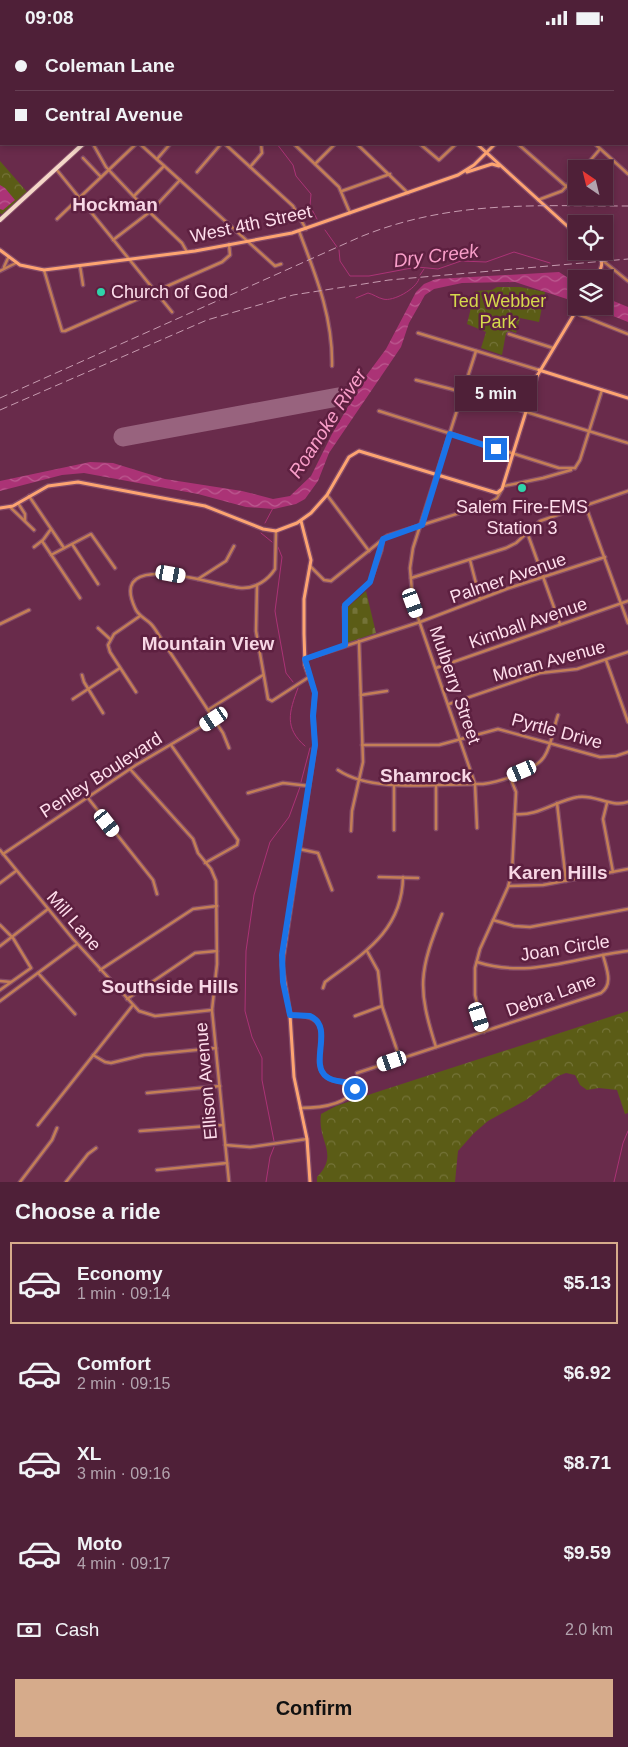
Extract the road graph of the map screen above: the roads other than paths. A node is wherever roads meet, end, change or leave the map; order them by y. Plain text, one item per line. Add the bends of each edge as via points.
1 (82, 145) edge
2 (94, 145) edge
3 (135, 145) edge
4 (141, 145) edge
5 (169, 145) edge
6 (220, 145) edge
7 (226, 145) edge
8 (260, 145) edge
9 (295, 145) edge
10 (334, 145) edge
11 (358, 145) edge
12 (421, 145) edge
13 (455, 145) edge
14 (478, 145) edge
15 (494, 145) edge
16 (519, 145) edge
17 (596, 145) edge
18 (600, 149) junction
19 (487, 153) junction
20 (84, 158) dead end
21 (157, 159) junction
22 (591, 160) edge
23 (315, 165) junction
24 (164, 166) junction
25 (501, 166) junction
26 (250, 167) junction
27 (56, 169) junction
28 (110, 170) junction
29 (197, 172) dead end
30 (464, 172) junction
31 (628, 173) edge
32 (390, 174) junction
33 (102, 178) junction
34 (180, 180) junction
35 (566, 187) joint
36 (342, 191) junction
37 (408, 193) junction
38 (134, 196) junction
39 (79, 198) junction
40 (538, 200) junction
41 (148, 212) junction
42 (350, 213) junction
43 (57, 219) dead end
44 (0, 220) edge
45 (568, 227) edge
46 (306, 229) junction
47 (299, 231) junction
48 (113, 239) junction
49 (247, 240) junction
50 (230, 244) junction
51 (0, 250) edge
52 (187, 252) junction
53 (8, 258) junction
54 (129, 260) junction
55 (602, 261) joint
56 (17, 263) junction
57 (281, 264) dead end
58 (80, 266) junction
59 (4, 268) junction
60 (44, 270) junction
61 (600, 270) edge
62 (0, 271) edge
63 (628, 281) edge
64 (83, 285) dead end
65 (154, 292) junction
66 (172, 312) dead end
67 (574, 315) edge
68 (580, 315) dead end
69 (418, 333) dead end
70 (628, 333) edge
71 (509, 334) dead end
72 (553, 348) junction
73 (476, 351) junction
74 (332, 366) dead end
75 (540, 370) junction
76 (416, 380) dead end
77 (602, 390) junction
78 (463, 392) junction
79 (628, 398) edge
80 (379, 411) dead end
81 (525, 412) junction
82 (589, 432) junction
83 (450, 434) junction
84 (628, 443) edge
85 (513, 453) junction
86 (574, 468) junction
87 (438, 475) junction
88 (503, 485) junction
89 (501, 491) junction
90 (628, 491) edge
91 (327, 495) junction
92 (29, 496) junction
93 (18, 503) junction
94 (10, 507) junction
95 (586, 507) junction
96 (0, 509) edge
97 (25, 521) junction
98 (301, 521) junction
99 (422, 525) junction
100 (51, 529) junction
101 (34, 530) dead end
102 (276, 531) junction
103 (527, 532) junction
104 (383, 539) junction
105 (42, 541) junction
106 (72, 544) junction
107 (234, 546) dead end
108 (34, 547) dead end
109 (64, 548) junction
110 (368, 551) junction
111 (51, 555) junction
112 (605, 557) junction
113 (470, 560) junction
114 (310, 566) junction
115 (115, 567) dead end
116 (411, 578) junction
117 (543, 578) junction
118 (198, 579) junction
119 (98, 584) dead end
120 (258, 585) junction
121 (80, 598) dead end
122 (480, 599) junction
123 (628, 601) edge
124 (622, 603) junction
125 (29, 610) dead end
126 (140, 616) junction
127 (420, 622) junction
128 (628, 623) edge
129 (0, 624) edge
130 (560, 624) junction
131 (98, 628) dead end
132 (110, 639) junction
133 (359, 641) junction
134 (345, 645) junction
135 (628, 652) edge
136 (305, 659) junction
137 (606, 660) junction
138 (120, 668) junction
139 (436, 668) junction
140 (82, 675) dead end
141 (263, 675) junction
142 (309, 677) junction
143 (88, 689) junction
144 (387, 691) dead end
145 (136, 692) dead end
146 (361, 695) junction
147 (73, 699) dead end
148 (449, 704) junction
149 (208, 710) junction
150 (103, 713) dead end
151 (558, 715) dead end
152 (214, 719) junction
153 (628, 722) edge
154 (461, 739) junction
155 (550, 743) junction
156 (171, 745) junction
157 (362, 745) junction
158 (230, 748) dead end
159 (628, 752) edge
160 (130, 769) junction
161 (338, 770) dead end
162 (510, 777) junction
163 (359, 781) junction
164 (394, 784) junction
165 (436, 784) junction
166 (475, 784) junction
167 (308, 786) junction
168 (248, 793) dead end
169 (88, 798) junction
170 (607, 802) junction
171 (628, 802) edge
172 (557, 803) junction
173 (515, 814) junction
174 (477, 828) dead end
175 (436, 829) dead end
176 (394, 830) dead end
177 (351, 831) dead end
178 (299, 849) junction
179 (0, 850) edge
180 (3, 854) junction
181 (205, 863) junction
182 (628, 869) edge
183 (16, 871) junction
184 (614, 872) junction
185 (379, 877) dead end
186 (403, 877) junction
187 (418, 878) dead end
188 (566, 881) junction
189 (0, 883) edge
190 (508, 886) junction
191 (332, 891) dead end
192 (157, 894) dead end
193 (216, 906) junction
194 (48, 909) junction
195 (628, 909) edge
196 (442, 914) dead end
197 (493, 920) junction
198 (0, 925) edge
199 (12, 938) junction
200 (77, 944) junction
201 (0, 946) edge
202 (217, 951) junction
203 (367, 951) junction
204 (628, 951) edge
205 (603, 955) junction
206 (476, 961) junction
207 (100, 970) junction
208 (38, 973) junction
209 (0, 981) edge
210 (11, 982) junction
211 (323, 988) dead end
212 (0, 991) edge
213 (127, 999) junction
214 (0, 1001) edge
215 (133, 1005) junction
216 (382, 1006) junction
217 (212, 1010) junction
218 (75, 1014) dead end
219 (290, 1015) junction
220 (355, 1016) dead end
221 (484, 1032) junction
222 (436, 1047) junction
223 (216, 1048) junction
224 (93, 1055) junction
225 (400, 1059) junction
226 (357, 1073) dead end
227 (220, 1086) junction
228 (147, 1093) dead end
229 (300, 1108) junction
230 (38, 1125) dead end
231 (223, 1125) junction
232 (57, 1128) dead end
233 (140, 1131) dead end
234 (307, 1139) junction
235 (225, 1145) junction
236 (96, 1149) dead end
237 (227, 1163) junction
238 (157, 1170) dead end
239 (20, 1182) edge
240 (66, 1182) edge
241 (228, 1182) edge
242 (310, 1182) edge

1 - 27 main road
2 - 28 street
3 - 28 street
4 - 21 street
5 - 21 street
6 - 29 street
7 - 26 street
8 - 26 street via 262,153
9 - 23 street
10 - 23 street
11 - 32 street
12 - 13 street via 438,160
14 - 19 street
15 - 19 street, West 4th Street
16 - 35 street
17 - 18 street
18 - 22 street
18 - 31 street
19 - 25 street
19 - 30 street, West 4th Street
20 - 33 street
21 - 24 street
23 - 36 street
24 - 34 street
24 - 38 street
25 - 30 street via 492,164
25 - 40 street
26 - 46 street via 293,205
27 - 39 street
27 - 44 main road
28 - 33 street
28 - 38 street
30 - 37 street, West 4th Street
32 - 36 street
32 - 37 street
33 - 39 street
34 - 41 street
34 - 49 street
35 - 40 street
36 - 42 street
37 - 42 street, West 4th Street
38 - 41 street
39 - 43 street
39 - 48 street
40 - 45 street
41 - 48 street
41 - 52 street via 182,243
42 - 46 street, West 4th Street
46 - 47 street, West 4th Street
47 - 49 street, West 4th Street
47 - 74 street via 328,315
48 - 54 street
49 - 50 street, West 4th Street
49 - 57 street via 275,266
50 - 52 street, West 4th Street
50 - 65 street via 231,253 226,259
51 - 53 street, West 4th Street
52 - 54 street, West 4th Street
53 - 56 street, West 4th Street
53 - 59 street
54 - 58 street, West 4th Street
54 - 65 street
55 - 61 street
55 - 63 street
56 - 59 street
56 - 60 street, West 4th Street
58 - 60 street, West 4th Street
58 - 64 street
59 - 62 street
60 - 65 street via 56,316 64,331
65 - 66 street
67 - 72 street
68 - 70 street
69 - 73 street
71 - 72 street
72 - 75 street
73 - 75 street
73 - 78 street, Mulberry Street
75 - 77 street
75 - 81 street
76 - 78 street
77 - 79 street
77 - 82 street
78 - 81 street
78 - 83 street, Mulberry Street
80 - 83 street
81 - 82 street
81 - 85 street
82 - 84 street
82 - 86 street
83 - 85 street
83 - 87 street, Mulberry Street
85 - 86 street via 559,468
85 - 88 street
86 - 88 street via 543,478
87 - 89 street via 495,493
87 - 91 street via 362,451 349,457
87 - 99 street, Mulberry Street
88 - 89 street
89 - 99 street via 496,500 488,504
90 - 95 street
91 - 98 street
91 - 110 street
92 - 93 street
92 - 100 street
92 - 102 street via 59,483 82,483 205,506
93 - 94 street
93 - 97 street via 25,514
94 - 96 street
94 - 97 street
95 - 103 street via 542,520
95 - 112 street
97 - 101 street
98 - 102 street
98 - 114 street via 309,546
99 - 104 street
99 - 116 street, Mulberry Street via 411,555
100 - 105 street
100 - 109 street
102 - 120 street via 276,565
103 - 113 street via 513,545
103 - 117 street
104 - 110 street
104 - 134 street via 370,582 344,607
105 - 108 street
105 - 111 street
106 - 109 street
106 - 115 street via 92,535
106 - 119 street
107 - 118 street via 226,561
109 - 111 street
110 - 114 street via 331,581 326,581
111 - 121 street
112 - 117 street, Palmer Avenue
112 - 124 street
113 - 116 street
113 - 122 street
114 - 136 street via 304,599
116 - 127 street, Mulberry Street via 412,598
117 - 122 street, Palmer Avenue
117 - 130 street
118 - 120 street via 241,589
118 - 126 street via 165,574 137,579 131,594
120 - 141 street via 256,631
122 - 127 street, Palmer Avenue
123 - 124 street, Kimball Avenue
124 - 128 street
124 - 130 street, Kimball Avenue
125 - 129 street
126 - 132 street
126 - 149 street via 153,626
127 - 133 street, Palmer Avenue
127 - 139 street, Mulberry Street
130 - 139 street, Kimball Avenue
131 - 132 street
132 - 138 street via 109,650
133 - 134 street, Palmer Avenue
133 - 146 street
134 - 136 street, Palmer Avenue
135 - 137 street, Moran Avenue
136 - 142 street
137 - 148 street, Moran Avenue via 578,669 540,673
137 - 153 street
138 - 143 street
138 - 145 street
139 - 148 street, Mulberry Street
140 - 143 street
141 - 142 street via 267,697 272,701
141 - 149 street
142 - 167 street via 315,693 315,745
143 - 147 street
143 - 150 street
144 - 146 street
146 - 157 street
148 - 154 street, Mulberry Street
149 - 152 street
151 - 155 street
152 - 156 street, Penley Boulevard
152 - 158 street
154 - 155 street, Pyrtle Drive via 498,729
154 - 157 street, Pyrtle Drive via 433,746
154 - 166 street, Mulberry Street
155 - 159 street, Pyrtle Drive via 600,757
155 - 162 street via 540,762
156 - 160 street, Penley Boulevard
156 - 181 street via 238,840 237,845
157 - 163 street
160 - 169 street, Penley Boulevard
160 - 181 street, Ellison Avenue via 193,839
161 - 163 street
162 - 166 street
162 - 173 street via 515,788
163 - 164 street
163 - 177 street
164 - 165 street
164 - 176 street
165 - 166 street
165 - 175 street
166 - 174 street, Mulberry Street
167 - 168 street via 283,783
167 - 178 street
169 - 180 street, Penley Boulevard
169 - 192 street via 153,880
170 - 171 street
170 - 172 street via 580,796
170 - 184 street via 604,819
172 - 173 street via 531,813
172 - 188 street
173 - 190 street via 513,864
178 - 191 street via 319,854
178 - 219 street via 282,955 283,982
179 - 180 street, Mill Lane
180 - 183 street, Mill Lane
181 - 193 street, Ellison Avenue via 215,877
182 - 184 street
183 - 189 street
183 - 194 street, Mill Lane
184 - 188 street
185 - 186 street
186 - 187 street
186 - 203 street via 402,892 392,921 381,939
188 - 190 street via 538,886
190 - 197 street
193 - 202 street, Ellison Avenue
193 - 207 street via 193,909
194 - 199 street
194 - 200 street, Mill Lane
195 - 197 street via 530,927
196 - 222 street via 426,958 422,990 424,1010
197 - 206 street
198 - 199 street
199 - 201 street
199 - 210 street via 31,967
200 - 207 street, Mill Lane
200 - 208 street
202 - 213 street via 195,953
202 - 217 street, Ellison Avenue
203 - 211 street via 325,982
203 - 216 street via 378,971
204 - 205 street, Joan Circle
205 - 206 street, Joan Circle via 526,969 503,968
205 - 221 street, Debra Lane via 608,981 604,992
206 - 221 street via 475,995
207 - 213 street, Mill Lane
208 - 214 street
208 - 218 street
209 - 210 street
210 - 212 street
213 - 215 street, Mill Lane
215 - 217 street via 143,1013 155,1015
215 - 224 street
216 - 220 street
216 - 225 street
217 - 223 street, Ellison Avenue
219 - 229 street via 293,1070
219 - 229 street via 314,1018 321,1034 320,1067 323,1073 331,1080 355,1087 350,1095 325,1107
221 - 222 street, Debra Lane
222 - 225 street, Debra Lane
223 - 224 street via 144,1055 111,1063
223 - 227 street, Ellison Avenue
224 - 230 street
225 - 226 street, Debra Lane
227 - 228 street
227 - 231 street, Ellison Avenue
229 - 234 street
231 - 233 street
231 - 235 street, Ellison Avenue
232 - 239 street via 52,1140
234 - 235 street via 250,1147
234 - 242 street
235 - 237 street, Ellison Avenue
236 - 240 street via 88,1154
237 - 238 street
237 - 241 street, Ellison Avenue

